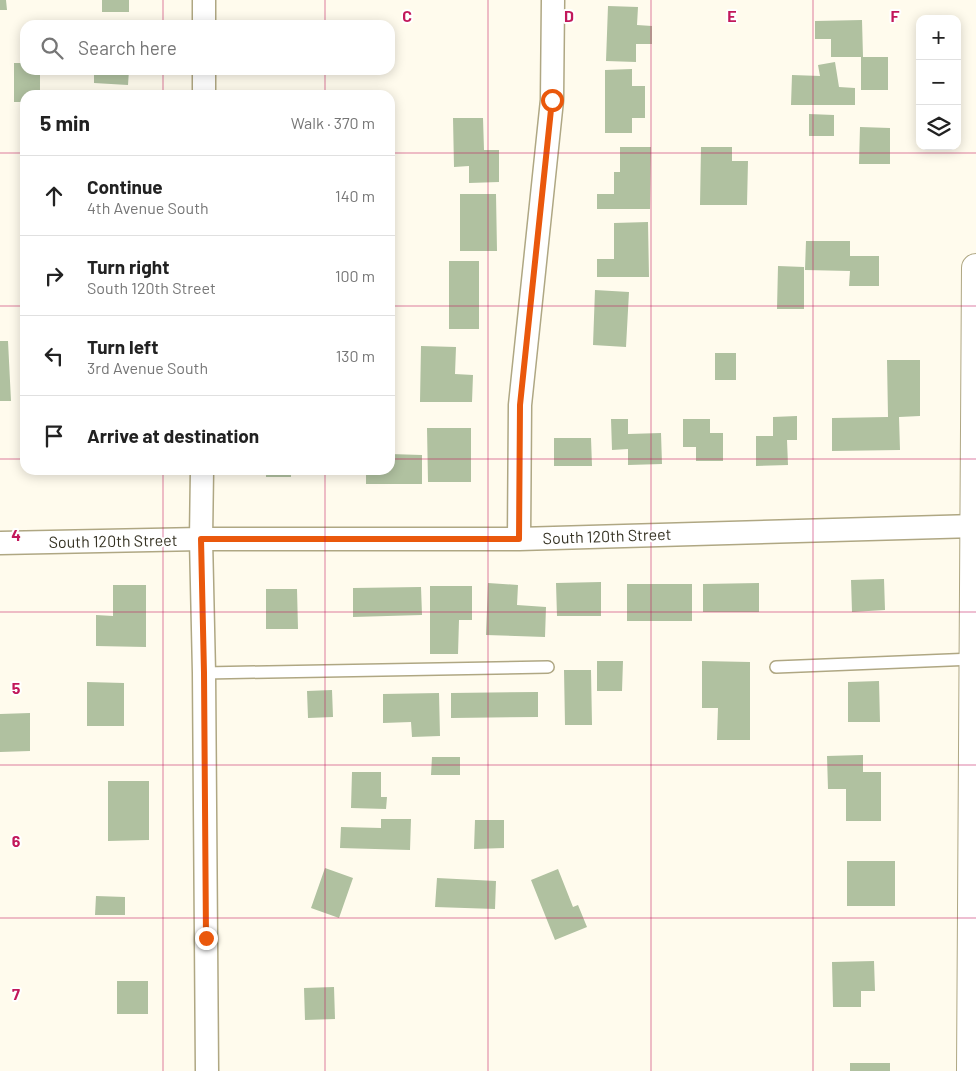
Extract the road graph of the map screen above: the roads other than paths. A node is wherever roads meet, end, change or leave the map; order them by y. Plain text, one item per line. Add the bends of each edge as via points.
1 (204, 0) edge
2 (553, 0) edge
3 (204, 20) edge
4 (204, 75) edge
5 (204, 90) edge
6 (976, 268) edge
7 (202, 475) edge
8 (975, 526) edge
9 (201, 539) junction
10 (519, 539) junction
11 (0, 543) edge
12 (974, 659) junction
13 (548, 667) dead end
14 (776, 667) dead end
15 (204, 673) junction
16 (207, 1071) edge
17 (971, 1071) edge

1 - 3 street
2 - 10 street via 552,100 520,405
4 - 5 street
6 - 8 street
7 - 9 street
8 - 10 street, South 120th Street
8 - 12 street
9 - 10 street, South 120th Street
9 - 11 street, South 120th Street
9 - 15 street
12 - 14 lane
12 - 17 street
13 - 15 lane
15 - 16 street

